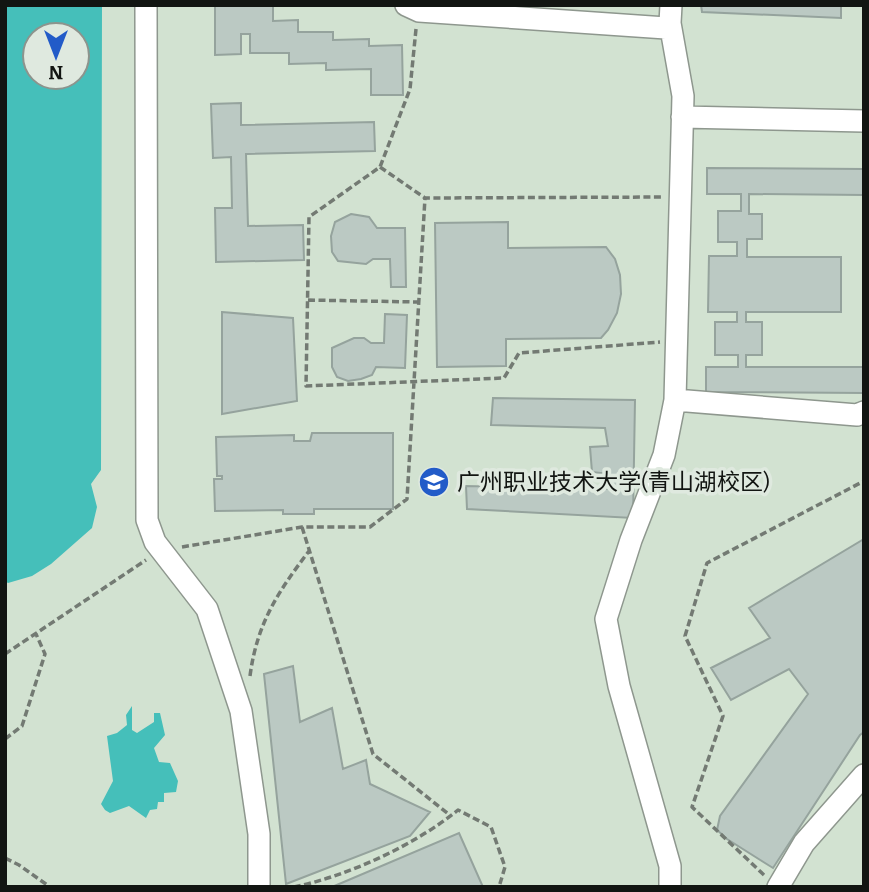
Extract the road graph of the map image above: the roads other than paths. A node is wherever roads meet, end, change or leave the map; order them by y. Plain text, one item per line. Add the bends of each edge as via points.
1 (145, 5) edge
2 (412, 8) edge
3 (671, 14) edge
4 (682, 117) junction
5 (864, 121) edge
6 (675, 400) junction
7 (864, 412) edge
8 (864, 775) edge
9 (772, 882) edge
10 (259, 887) edge
11 (670, 887) edge

1 - 10 street via 147,520 155,542 207,609 241,711 259,834
2 - 3 street via 666,28
3 - 4 street
4 - 5 street
4 - 6 street
6 - 7 street
6 - 11 street via 664,455 606,619 670,866
8 - 9 street

